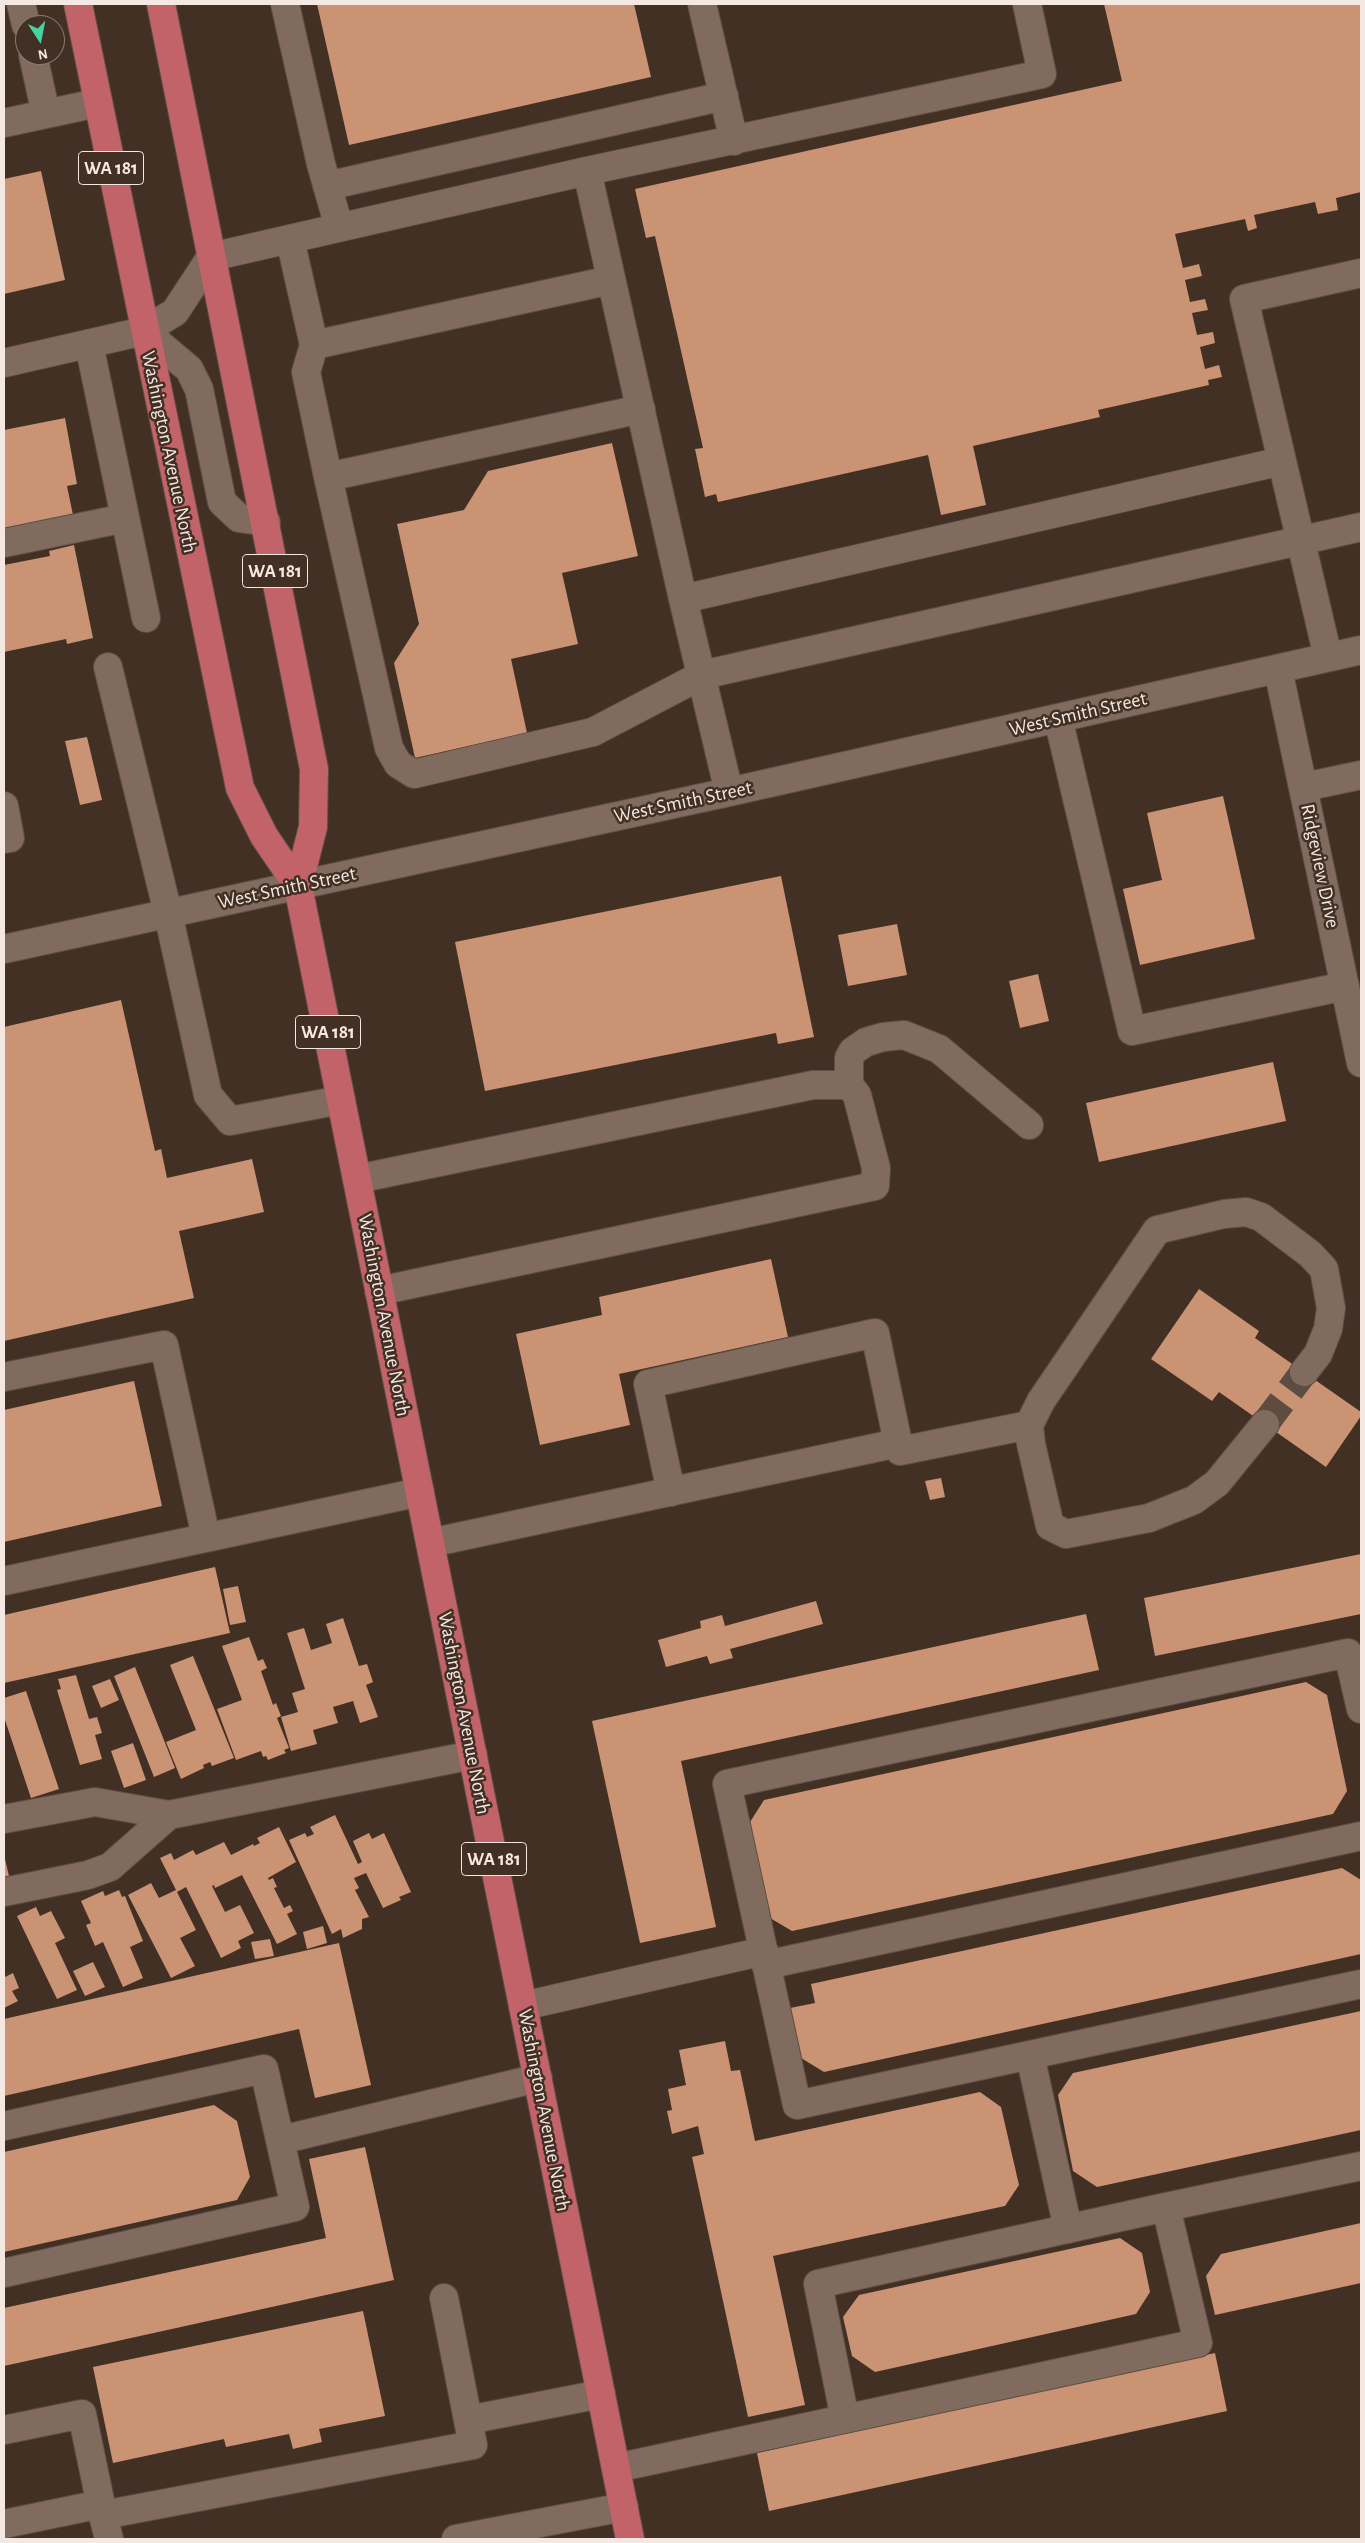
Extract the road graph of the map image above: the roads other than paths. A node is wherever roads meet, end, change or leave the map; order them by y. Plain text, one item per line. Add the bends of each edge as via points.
1 (78, 4) edge
2 (161, 4) edge
3 (285, 4) edge
4 (702, 4) edge
5 (1027, 4) edge
6 (35, 65) edge
7 (724, 96) junction
8 (97, 103) junction
9 (46, 114) junction
10 (4, 123) edge
11 (734, 141) junction
12 (587, 171) junction
13 (327, 186) junction
14 (339, 227) junction
15 (290, 239) junction
16 (211, 257) junction
17 (1361, 273) edge
18 (611, 280) junction
19 (144, 332) junction
20 (89, 344) junction
21 (314, 345) junction
22 (4, 363) edge
23 (641, 409) junction
24 (1282, 461) junction
25 (328, 477) junction
26 (125, 518) junction
27 (266, 522) junction
28 (1361, 527) edge
29 (1301, 540) junction
30 (4, 543) edge
31 (683, 599) junction
32 (146, 618) dead end
33 (1361, 650) edge
34 (1328, 657) junction
35 (108, 668) dead end
36 (1278, 668) junction
37 (702, 675) junction
38 (1058, 718) junction
39 (1361, 775) edge
40 (1304, 787) junction
41 (729, 792) junction
42 (4, 806) edge
43 (4, 839) edge
44 (298, 886) junction
45 (168, 912) junction
46 (4, 949) edge
47 (1345, 986) junction
48 (1361, 1063) edge
49 (849, 1085) junction
50 (341, 1100) junction
51 (1029, 1125) dead end
52 (357, 1179) junction
53 (379, 1291) junction
54 (1304, 1372) tunnel mouth
55 (4, 1377) edge
56 (1265, 1424) tunnel mouth
57 (1029, 1425) junction
58 (898, 1442) junction
59 (420, 1492) junction
60 (671, 1492) junction
61 (206, 1537) junction
62 (430, 1543) junction
63 (4, 1581) edge
64 (1361, 1709) edge
65 (473, 1755) junction
66 (169, 1815) junction
67 (4, 1819) edge
68 (1361, 1836) edge
69 (4, 1892) edge
70 (765, 1958) junction
71 (1361, 1984) edge
72 (523, 2006) junction
73 (1030, 2055) junction
74 (538, 2078) junction
75 (4, 2126) edge
76 (281, 2140) junction
77 (1361, 2166) edge
78 (1166, 2207) junction
79 (1068, 2229) junction
80 (4, 2273) edge
81 (444, 2298) dead end
82 (601, 2394) junction
83 (846, 2419) junction
84 (468, 2420) junction
85 (4, 2430) edge
86 (616, 2468) junction
87 (624, 2507) junction
88 (104, 2520) edge
89 (4, 2524) edge
90 (474, 2538) edge
91 (630, 2539) edge

1 - 8 main road, Washington Avenue North / WA 181
2 - 16 main road, Washington Avenue North / WA 181
3 - 13 street
4 - 7 street
5 - 11 street via 1042,74
6 - 9 street
7 - 11 street
7 - 13 street
8 - 9 street
8 - 19 main road, Washington Avenue North / WA 181
9 - 10 street
11 - 12 street
12 - 14 street
12 - 18 street
13 - 14 street
14 - 15 street
15 - 16 street
15 - 21 street
16 - 19 street via 175,312
16 - 27 main road, Washington Avenue North / WA 181
17 - 24 street via 1244,299
18 - 21 street
18 - 23 street
19 - 20 street
19 - 27 street via 189,369 199,389 222,502 238,518
19 - 44 main road, Washington Avenue North / WA 181 via 240,788 264,836
20 - 22 street
20 - 26 street
21 - 25 street via 306,372
23 - 25 street
23 - 31 street
24 - 29 street
24 - 31 street
25 - 37 street via 390,748 398,764 414,774 592,732
26 - 30 street
26 - 32 street
27 - 44 main road, Washington Avenue North / WA 181 via 314,770 313,827
28 - 29 street
29 - 34 street
29 - 37 street
31 - 37 street
33 - 34 street, West Smith Street
34 - 36 street, West Smith Street
35 - 45 street
36 - 38 street, West Smith Street
36 - 40 street, Ridgeview Drive
37 - 41 street
38 - 41 street, West Smith Street
38 - 47 street via 1132,1031
39 - 40 street
40 - 47 street, Ridgeview Drive
41 - 44 street, West Smith Street
42 - 43 street via 10,838
44 - 45 street, West Smith Street
44 - 50 main road, Washington Avenue North / WA 181
45 - 46 street, West Smith Street
45 - 50 street via 208,1095 230,1121
47 - 48 street, Ridgeview Drive
49 - 51 street via 853,1051 866,1042 904,1035 938,1049
49 - 52 street via 813,1085
49 - 53 street via 857,1095 876,1168 875,1186
50 - 52 main road, Washington Avenue North / WA 181
52 - 53 main road, Washington Avenue North / WA 181
53 - 59 main road, Washington Avenue North / WA 181
54 - 57 street via 1318,1354 1328,1328 1331,1308 1324,1269 1310,1254 1261,1217 1246,1212 1224,1214 1157,1230 1041,1401
55 - 61 street via 164,1345
56 - 57 street via 1217,1483 1194,1500 1149,1518 1066,1534 1050,1526
57 - 58 street via 900,1451
58 - 60 street
58 - 60 street via 875,1333 648,1384
59 - 61 street
59 - 62 main road, Washington Avenue North / WA 181
60 - 62 street
61 - 63 street
62 - 65 main road, Washington Avenue North / WA 181
64 - 70 street via 1348,1653 727,1784
65 - 66 street
65 - 72 main road, Washington Avenue North / WA 181
66 - 67 street via 95,1802
66 - 69 street via 110,1867 88,1875
68 - 70 street
70 - 72 street
70 - 73 street via 797,2105
71 - 73 street
72 - 74 main road, Washington Avenue North / WA 181
73 - 79 street
74 - 76 street
74 - 82 main road, Washington Avenue North / WA 181
75 - 76 street via 264,2069
76 - 80 street via 296,2207
77 - 78 street
78 - 79 street
78 - 83 street via 1198,2343
79 - 83 street via 818,2284
81 - 84 street
82 - 84 street
82 - 86 main road, Washington Avenue North / WA 181
83 - 86 street
84 - 88 street via 472,2446
85 - 88 street via 82,2414
86 - 87 main road, Washington Avenue North / WA 181
87 - 90 street
87 - 91 main road, Washington Avenue North / WA 181
88 - 89 street

